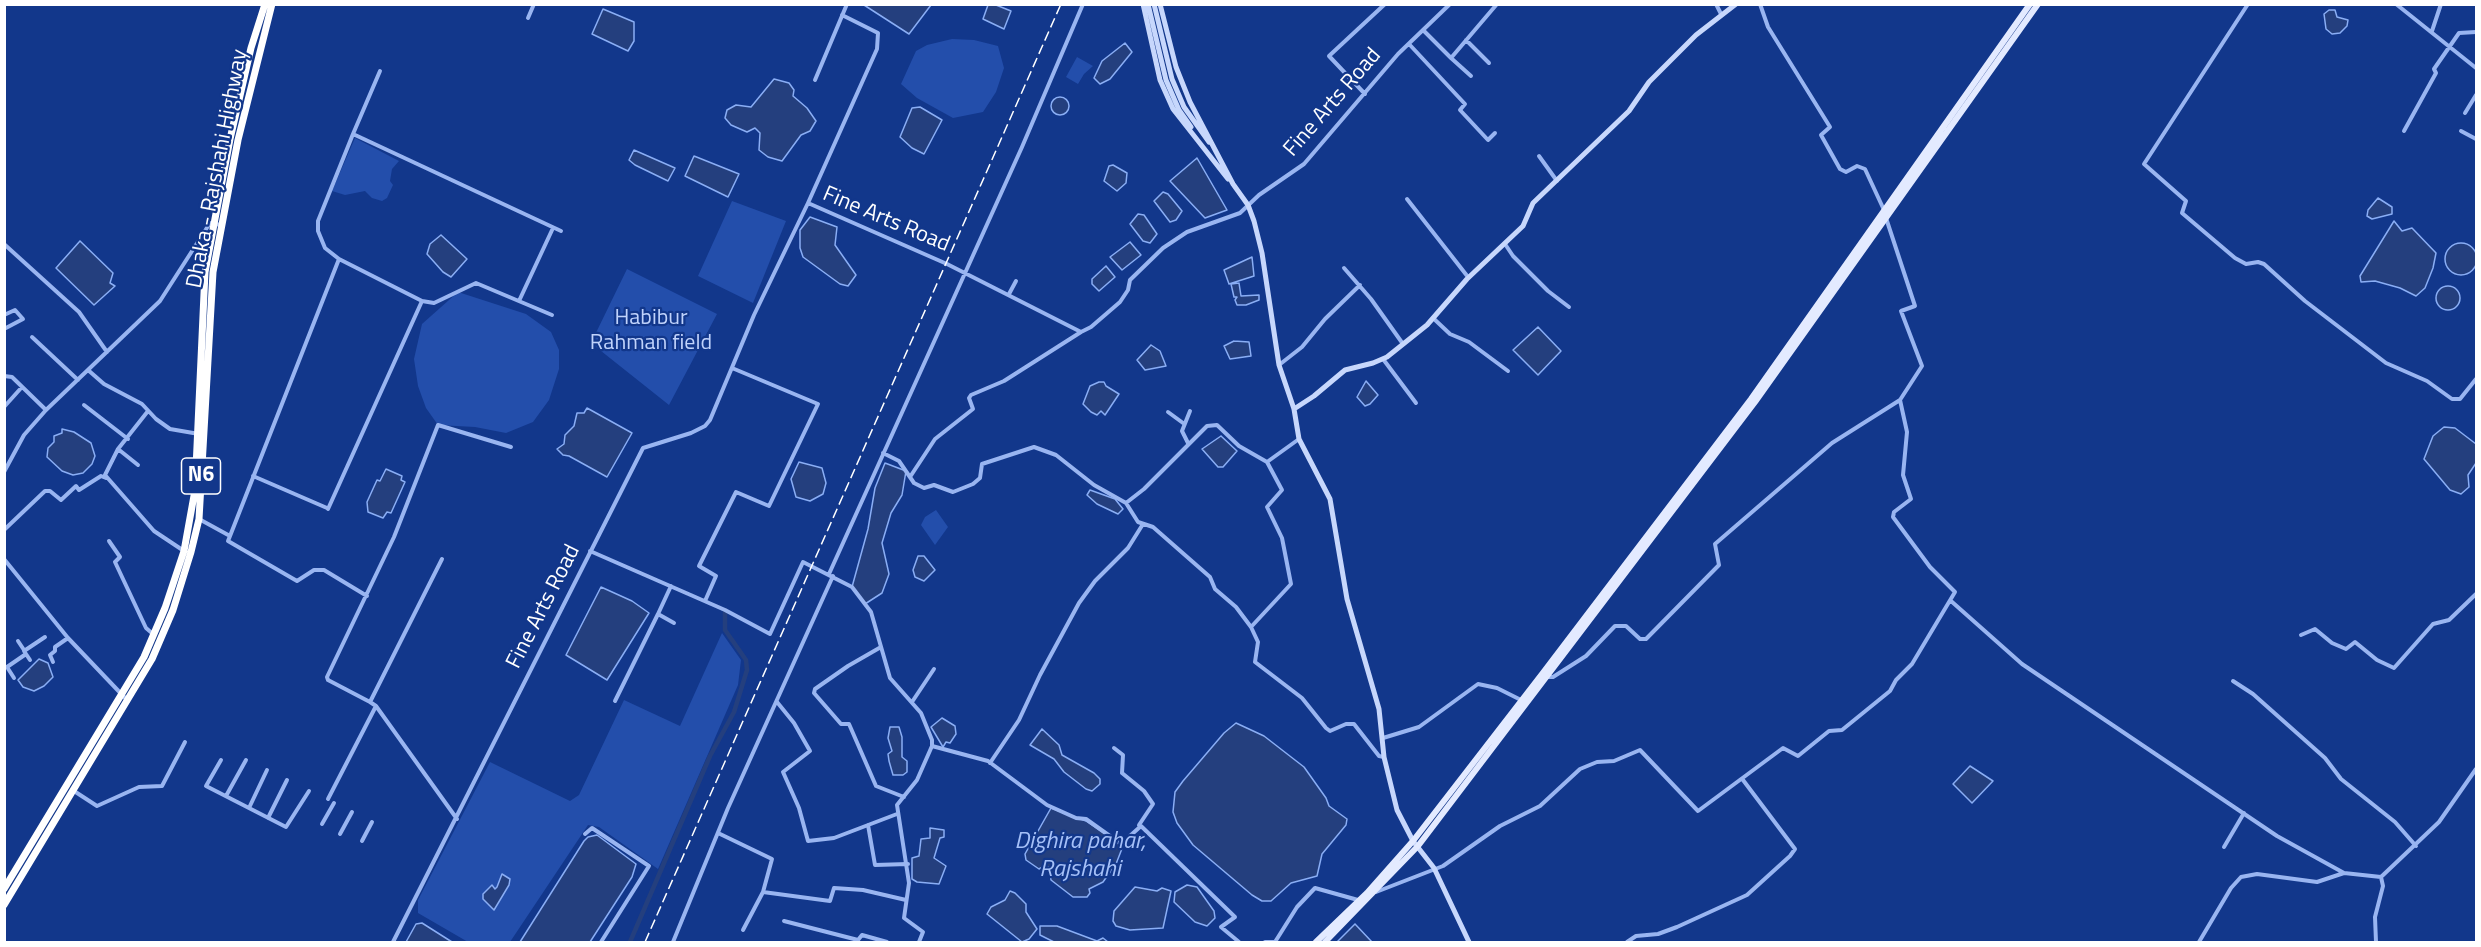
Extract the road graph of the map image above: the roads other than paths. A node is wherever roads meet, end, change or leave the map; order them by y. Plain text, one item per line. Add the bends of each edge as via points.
1 (265, 4) edge
2 (272, 4) edge
3 (534, 4) edge
4 (847, 4) edge
5 (1083, 4) edge
6 (1143, 4) edge
7 (1148, 4) edge
8 (1154, 4) edge
9 (1160, 4) edge
10 (1385, 4) edge
11 (1450, 4) edge
12 (1497, 4) edge
13 (1716, 4) edge
14 (1736, 4) edge
15 (1761, 4) edge
16 (2030, 4) edge
17 (2038, 4) edge
18 (2248, 4) edge
19 (2396, 4) edge
20 (2440, 4) edge
21 (1721, 14) junction
22 (842, 15) junction
23 (528, 18) dead end
24 (1423, 30) junction
25 (2432, 31) junction
26 (2476, 32) edge
27 (1466, 40) junction
28 (1409, 44) junction
29 (2449, 49) junction
30 (1450, 58) junction
31 (1489, 63) dead end
32 (2476, 68) edge
33 (380, 71) dead end
34 (1471, 76) dead end
35 (815, 80) dead end
36 (1365, 94) junction
37 (2476, 95) edge
38 (2465, 113) dead end
39 (2404, 131) dead end
40 (2461, 131) dead end
41 (1495, 133) dead end
42 (354, 134) junction
43 (1199, 135) junction
44 (2476, 140) edge
45 (1214, 147) junction
46 (1205, 152) junction
47 (1539, 156) dead end
48 (1557, 181) junction
49 (1233, 184) junction
50 (1407, 199) dead end
51 (808, 203) junction
52 (1248, 205) junction
53 (1885, 214) junction
54 (217, 224) junction
55 (554, 228) junction
56 (561, 231) dead end
57 (4, 244) edge
58 (1505, 244) junction
59 (339, 259) junction
60 (1344, 267) dead end
61 (964, 273) junction
62 (1468, 277) junction
63 (1016, 282) dead end
64 (1360, 285) junction
65 (1009, 294) junction
66 (422, 301) junction
67 (519, 301) junction
68 (1569, 307) dead end
69 (4, 315) edge
70 (552, 315) dead end
71 (1433, 318) junction
72 (4, 329) edge
73 (1081, 332) junction
74 (32, 337) dead end
75 (1404, 345) junction
76 (107, 352) junction
77 (1383, 359) junction
78 (1279, 365) junction
79 (732, 369) junction
80 (88, 370) junction
81 (1508, 371) dead end
82 (4, 376) edge
83 (2476, 379) edge
84 (78, 380) junction
85 (22, 387) junction
86 (1900, 400) junction
87 (1416, 403) dead end
88 (84, 405) dead end
89 (4, 407) edge
90 (1294, 409) junction
91 (46, 410) junction
92 (148, 411) junction
93 (1190, 411) dead end
94 (1168, 412) dead end
95 (1184, 423) junction
96 (200, 434) junction
97 (128, 439) junction
98 (1299, 439) junction
99 (1188, 443) junction
100 (511, 447) dead end
101 (118, 449) junction
102 (883, 453) junction
103 (1267, 462) junction
104 (138, 465) dead end
105 (4, 472) edge
106 (253, 476) junction
107 (910, 477) junction
108 (107, 478) junction
109 (1126, 502) junction
110 (199, 519) junction
111 (1143, 524) junction
112 (4, 530) edge
113 (230, 536) junction
114 (109, 541) dead end
115 (184, 551) junction
116 (590, 551) junction
117 (442, 559) dead end
118 (4, 560) edge
119 (831, 575) junction
120 (671, 586) junction
121 (2476, 594) edge
122 (367, 596) junction
123 (705, 601) junction
124 (1951, 601) junction
125 (658, 614) junction
126 (674, 623) dead end
127 (1251, 627) junction
128 (154, 634) junction
129 (2301, 635) dead end
130 (45, 637) dead end
131 (68, 638) junction
132 (18, 641) dead end
133 (881, 647) junction
134 (25, 652) junction
135 (30, 660) dead end
136 (4, 661) edge
137 (53, 662) dead end
138 (8, 667) junction
139 (934, 669) dead end
140 (1546, 677) junction
141 (14, 678) dead end
142 (2233, 681) dead end
143 (122, 695) junction
144 (128, 701) junction
145 (615, 701) dead end
146 (370, 702) junction
147 (777, 702) junction
148 (912, 702) junction
149 (1523, 702) junction
150 (376, 706) junction
151 (1383, 738) junction
152 (185, 742) dead end
153 (932, 746) junction
154 (1114, 747) dead end
155 (1384, 757) junction
156 (221, 760) dead end
157 (246, 760) dead end
158 (990, 763) junction
159 (2476, 769) edge
160 (267, 770) dead end
161 (287, 780) dead end
162 (1743, 780) junction
163 (309, 790) dead end
164 (74, 791) junction
165 (226, 796) junction
166 (904, 797) junction
167 (328, 799) dead end
168 (334, 803) dead end
169 (249, 808) junction
170 (352, 812) dead end
171 (897, 813) junction
172 (2244, 813) junction
173 (268, 818) junction
174 (457, 819) junction
175 (372, 822) dead end
176 (322, 824) dead end
177 (868, 825) junction
178 (1138, 825) junction
179 (718, 833) junction
180 (340, 834) dead end
181 (585, 834) dead end
182 (362, 841) dead end
183 (1416, 843) junction
184 (2416, 846) junction
185 (2224, 847) dead end
186 (908, 864) junction
187 (1434, 868) junction
188 (2344, 873) junction
189 (2381, 877) junction
190 (4, 889) edge
191 (763, 892) junction
192 (1375, 892) junction
193 (906, 900) junction
194 (1361, 902) junction
195 (4, 905) edge
196 (784, 921) dead end
197 (743, 930) dead end
198 (393, 942) edge
199 (601, 942) edge
200 (673, 942) edge
201 (887, 942) edge
202 (919, 942) edge
203 (1239, 942) edge
204 (1265, 942) edge
205 (1316, 942) edge
206 (1325, 942) edge
207 (1469, 942) edge
208 (1627, 942) edge
209 (2199, 942) edge
210 (2376, 942) edge

1 - 54 highway, Dhaka - Rajshahi Highway / N6 via 251,48
2 - 54 highway, Dhaka - Rajshahi Highway / N6
3 - 23 street
4 - 22 street
5 - 61 street
6 - 46 main road via 1160,80 1173,110
7 - 43 main road via 1167,80 1179,110
8 - 43 main road via 1172,79
9 - 45 main road via 1176,67
10 - 36 street via 1329,56
11 - 24 street, Fine Arts Road
12 - 27 street
13 - 21 street
14 - 21 main road
15 - 53 street via 1768,27 1830,127 1821,135 1840,169 1865,169
16 - 53 main road
17 - 53 main road
18 - 83 street via 2144,164 2186,201 2182,213 2235,258 2246,264 2264,264 2305,302 2386,363 2427,381 2452,399 2460,399
19 - 25 street
20 - 25 street
21 - 48 main road via 1673,56 1649,81 1629,111
22 - 35 street
22 - 51 street via 878,33 877,49
24 - 28 street, Fine Arts Road
24 - 30 street
25 - 29 street
26 - 29 street via 2459,33
27 - 30 street
27 - 31 street
28 - 36 street, Fine Arts Road
28 - 41 street via 1465,104 1460,110 1488,140
29 - 32 street
29 - 39 street via 2434,69 2436,73
30 - 34 street
33 - 42 street
36 - 52 street, Fine Arts Road via 1304,164
37 - 38 street
40 - 44 street
42 - 55 street
42 - 59 street via 318,221 325,248
43 - 45 main road
43 - 46 main road
45 - 49 main road
46 - 49 main road
47 - 48 street
48 - 58 main road via 1533,203 1523,226
49 - 52 main road
50 - 62 street
51 - 61 street, Fine Arts Road
51 - 79 street, Fine Arts Road
52 - 73 street, Fine Arts Road via 1240,213 1187,232 1163,248 1130,280 1119,302
52 - 78 main road via 1262,253
53 - 86 street via 1915,306 1901,311 1922,366
53 - 140 main road via 1755,402
53 - 149 main road
54 - 76 street via 210,223 160,301
54 - 96 highway, Dhaka - Rajshahi Highway / N6
55 - 56 street
55 - 67 street
57 - 76 street via 79,312
58 - 62 main road
58 - 68 street via 1548,291
59 - 66 street
59 - 106 street
60 - 64 street
61 - 65 street, Fine Arts Road
61 - 102 street
62 - 71 main road
63 - 65 street
64 - 75 street
64 - 78 street via 1302,347
65 - 73 street, Fine Arts Road
66 - 67 street via 434,303 476,283
66 - 106 street via 328,509
67 - 70 street
69 - 72 street via 15,310 23,319
71 - 75 main road
71 - 81 street via 1450,334 1469,342
73 - 107 street via 1004,381 971,395 973,409 935,439
74 - 84 street
75 - 77 main road
76 - 80 street
77 - 87 street
77 - 90 main road via 1345,370
78 - 90 main road
79 - 116 street, Fine Arts Road via 705,426 643,448
79 - 123 street via 818,404 769,506 736,492 699,567 716,576
80 - 84 street
80 - 92 street
82 - 85 street via 12,377
84 - 91 street
85 - 89 street
85 - 91 street
86 - 124 street via 1907,432 1903,475 1911,499 1893,517 1930,567 1955,592
86 - 140 street via 1832,443 1715,544 1719,565 1646,639 1640,639 1626,626 1615,626 1586,656
88 - 97 street
90 - 98 main road
91 - 105 street via 24,435
92 - 96 street via 170,429
92 - 97 street
93 - 95 street
94 - 95 street
95 - 99 street via 1182,431
96 - 110 highway, Dhaka - Rajshahi Highway / N6
96 - 115 highway, Dhaka - Rajshahi Highway / N6 via 192,518
97 - 101 street
98 - 103 street
98 - 151 main road via 1330,499 1347,599 1379,709
99 - 103 street via 1207,426 1217,425 1239,446
99 - 109 street
100 - 122 street via 438,425
101 - 104 street
101 - 108 street
102 - 107 street via 899,461
102 - 119 street
103 - 127 street via 1282,490 1267,507 1282,538 1291,584
106 - 113 street
107 - 109 street via 924,488 934,485 953,492 980,478 982,464 1034,447 1056,455 1094,485
108 - 112 street via 101,476 79,490 76,486 61,500 45,491
108 - 115 street via 154,531
109 - 111 street
110 - 113 street
110 - 144 highway, Dhaka - Rajshahi Highway / N6 via 173,610
111 - 127 street via 1153,526 1210,577 1215,590 1236,607
111 - 158 street via 1128,548 1095,581 1080,603 1019,720
113 - 122 street via 228,541 297,580 314,570 324,570
114 - 128 street via 120,557 116,562 146,628
115 - 128 highway, Dhaka - Rajshahi Highway / N6
116 - 120 street
116 - 174 street, Fine Arts Road
117 - 146 street
118 - 131 street
119 - 123 street via 803,562 770,634
119 - 133 street via 852,587 871,612
119 - 147 street
120 - 123 street
120 - 125 street
121 - 129 street via 2449,620 2433,624 2394,668 2355,642 2346,649 2315,629
122 - 146 street via 327,679
124 - 162 street via 1912,664 1877,703 1842,730 1829,731 1798,756 1783,748
124 - 172 street via 2022,664
125 - 126 street
125 - 145 street
127 - 155 street via 1258,642 1256,662 1302,698 1330,731 1354,724 1379,756
128 - 143 highway, Dhaka - Rajshahi Highway / N6
130 - 134 street
131 - 137 street via 55,647 50,655
131 - 143 street
132 - 134 street
133 - 148 street via 890,678
133 - 166 street via 848,666 814,693 841,724 849,724 876,786
134 - 135 street
134 - 138 street
136 - 138 street
138 - 141 street
139 - 148 street
140 - 149 main road
142 - 184 street via 2325,758 2342,779 2395,822
143 - 144 street
143 - 190 highway, Dhaka - Rajshahi Highway / N6
144 - 164 highway, Dhaka - Rajshahi Highway / N6
146 - 150 street
147 - 177 street via 810,751 783,772 808,841
147 - 179 street
148 - 153 street via 929,729
149 - 151 street via 1497,688 1478,684 1419,727
149 - 183 main road
150 - 167 street
150 - 174 street
151 - 155 main road
152 - 164 street via 162,786 139,787 97,806
153 - 158 street
153 - 166 street via 917,780
154 - 178 street via 1123,755 1122,772 1153,804
155 - 183 main road via 1397,810
156 - 165 street via 206,786
157 - 165 street
158 - 178 street via 1047,805 1086,819 1121,844
159 - 184 street via 2439,822
160 - 169 street
161 - 173 street
162 - 187 street via 1698,811 1640,750 1614,761 1597,762 1580,769 1540,806
162 - 208 street via 1795,849 1790,856 1747,894 1677,927 1636,936
163 - 173 street via 286,827
164 - 195 highway, Dhaka - Rajshahi Highway / N6
165 - 169 street
166 - 171 street via 897,805
168 - 176 street
169 - 173 street
170 - 180 street
171 - 177 street
171 - 186 street
172 - 185 street
172 - 188 street via 2296,848
174 - 198 street, Fine Arts Road
175 - 182 street
177 - 186 street via 874,865
178 - 203 street via 1235,917 1221,927
179 - 191 street via 772,859
179 - 200 street
181 - 199 street via 592,828 649,867
183 - 187 main road
183 - 192 main road
183 - 194 main road
184 - 189 street
186 - 193 street
187 - 192 street
187 - 207 main road
188 - 189 street
188 - 209 street via 2317,882 2257,874 2241,877
189 - 210 street
191 - 193 street via 830,901 834,888
191 - 197 street
192 - 194 main road
193 - 202 street via 904,918 923,932
194 - 204 street via 1315,888 1297,907 1275,942
194 - 205 main road
194 - 206 main road
196 - 201 street via 858,940 862,936

